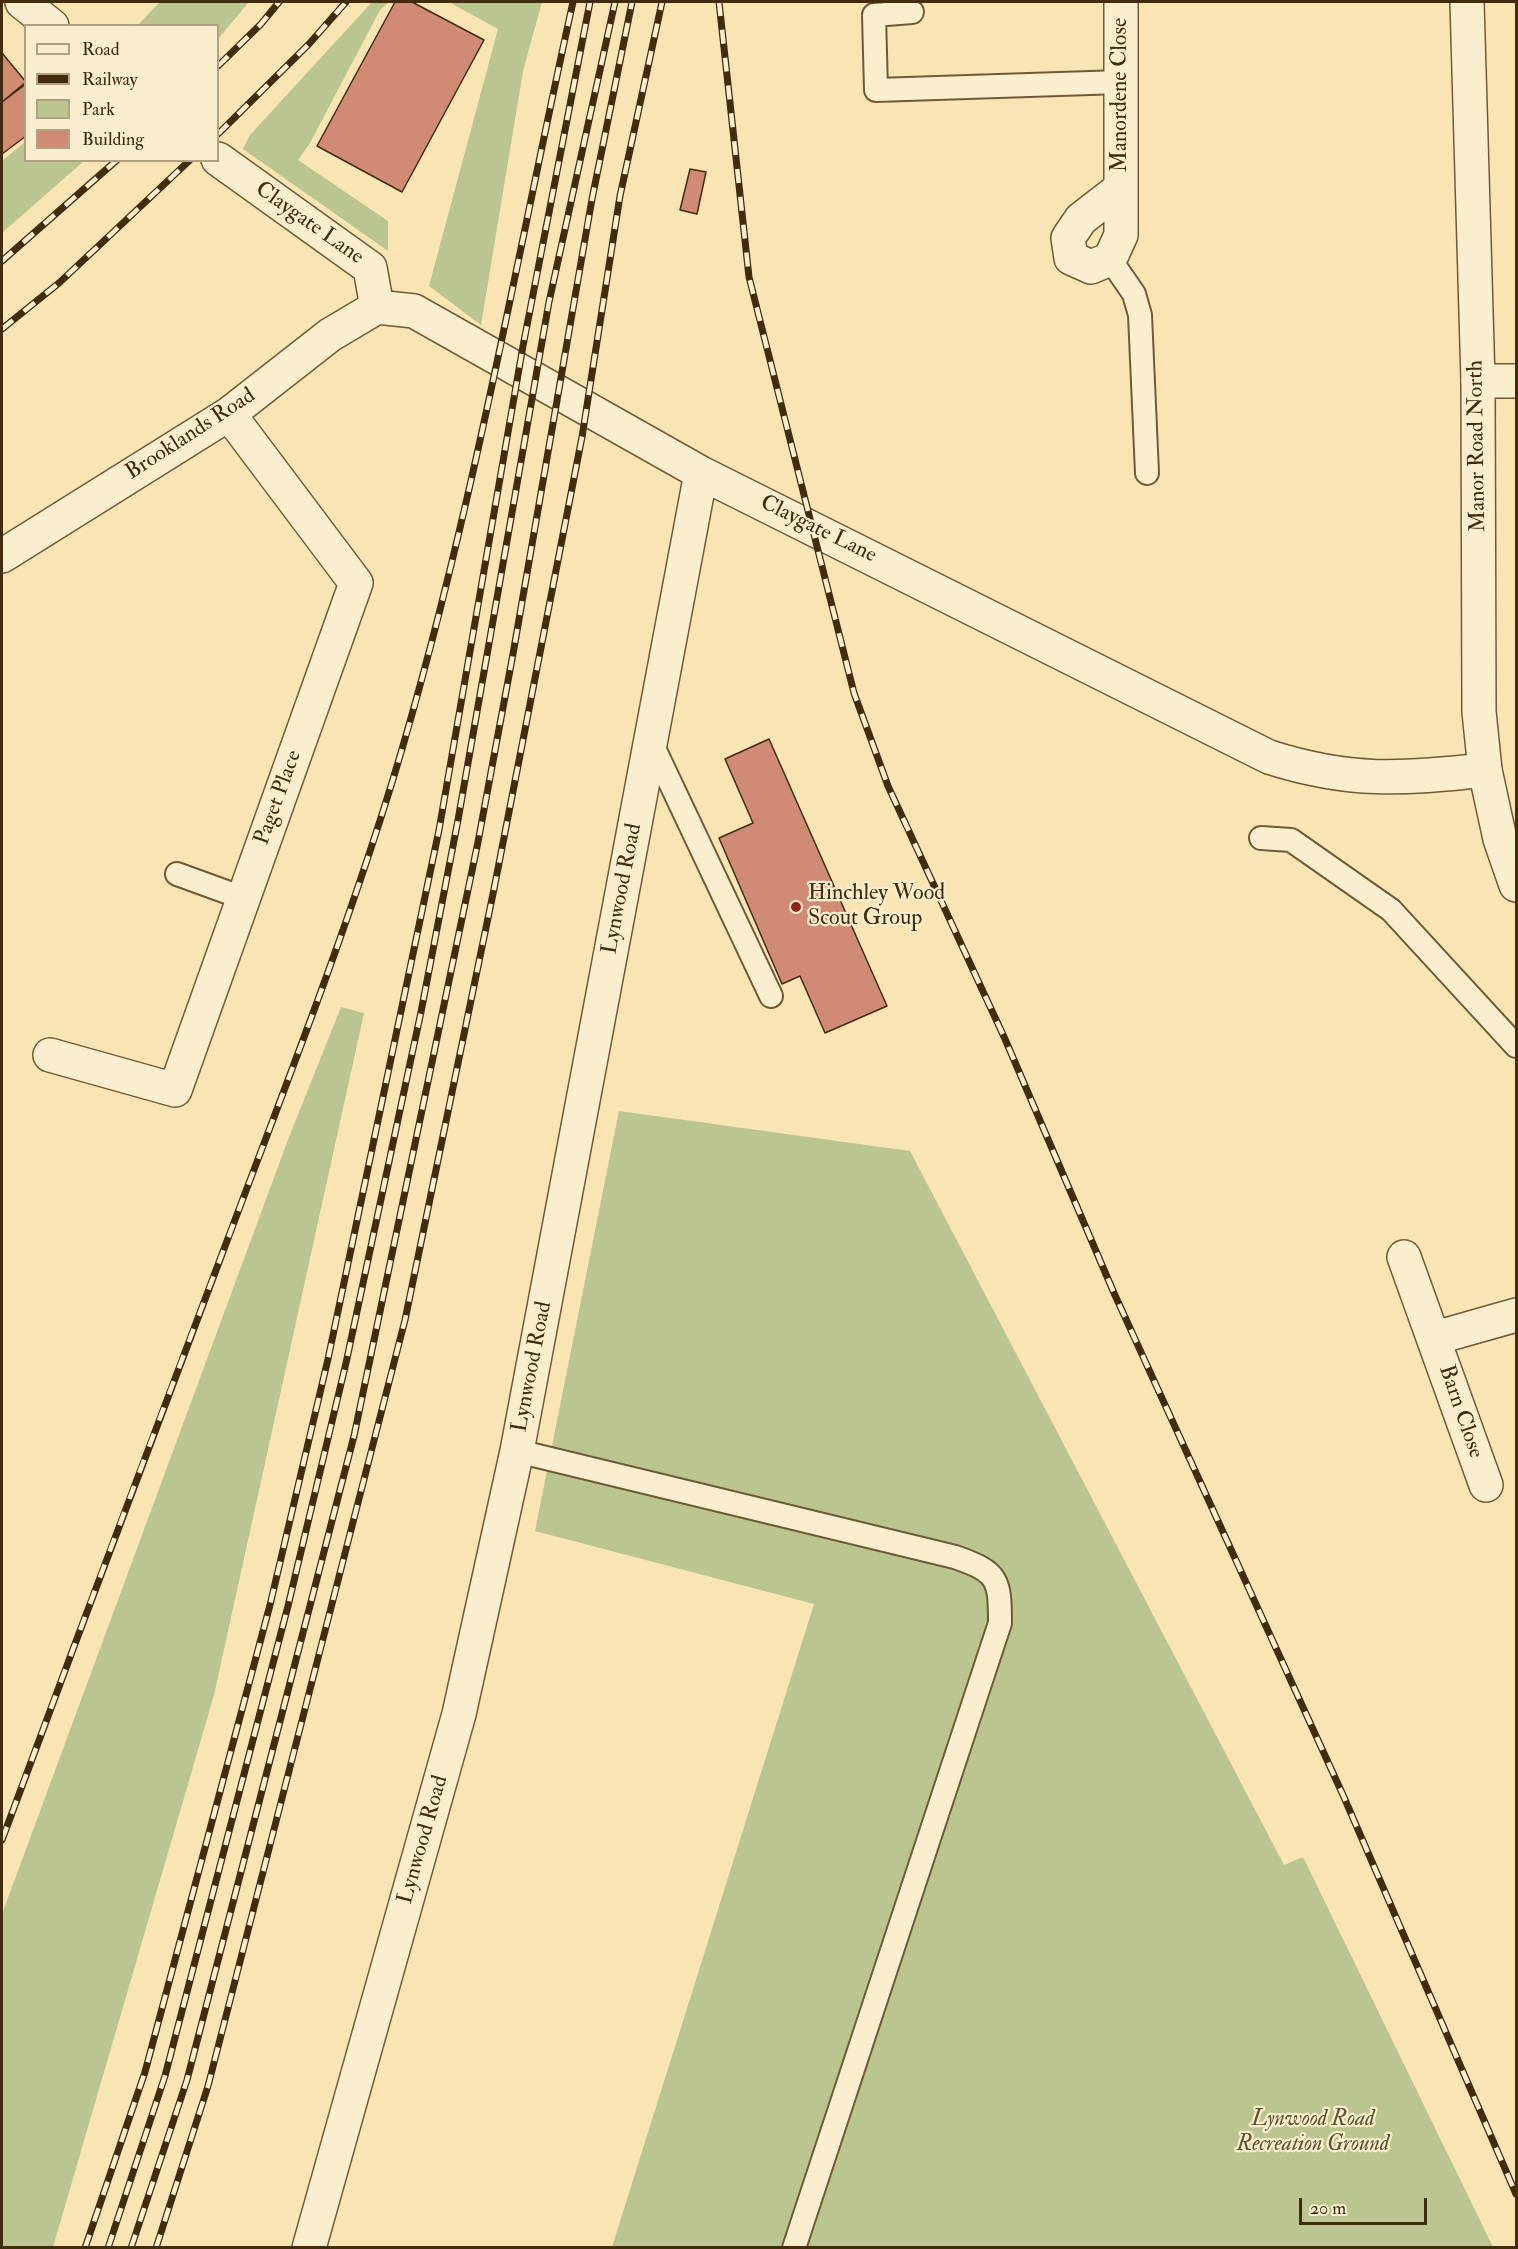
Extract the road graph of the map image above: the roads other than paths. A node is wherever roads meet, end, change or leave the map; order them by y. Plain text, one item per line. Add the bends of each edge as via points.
1 (22, 2) edge
2 (1121, 2) edge
3 (1467, 2) edge
4 (912, 12) dead end
5 (50, 24) edge
6 (1121, 82) junction
7 (219, 160) edge
8 (1121, 188) junction
9 (1110, 259) junction
10 (377, 307) junction
11 (1478, 381) junction
12 (1516, 381) edge
13 (229, 414) junction
14 (701, 473) junction
15 (1147, 473) dead end
16 (2, 556) edge
17 (651, 742) junction
18 (1485, 770) junction
19 (1261, 838) dead end
20 (1511, 851) edge
21 (177, 874) dead end
22 (1516, 885) edge
23 (243, 898) junction
24 (771, 996) dead end
25 (1516, 1046) edge
26 (50, 1055) dead end
27 (1404, 1257) dead end
28 (1516, 1315) edge
29 (1435, 1338) junction
30 (517, 1451) junction
31 (1486, 1485) dead end
32 (309, 2247) edge
33 (794, 2247) edge

1 - 5 street
2 - 6 street, Manordene Close
3 - 11 street, Manor Road North
4 - 6 lane via 874,15 876,90
6 - 8 street, Manordene Close
7 - 10 street, Claygate Lane via 370,268
8 - 9 street, Manordene Close via 1120,235
8 - 9 street, Manordene Close via 1081,219 1068,238 1071,258 1091,267
9 - 15 lane via 1134,294 1140,315
10 - 13 street, Brooklands Road via 330,335
10 - 14 street, Claygate Lane via 414,311
11 - 12 street
11 - 18 street, Manor Road North via 1477,639
13 - 16 street, Brooklands Road
13 - 23 street, Paget Place via 356,583
14 - 17 street, Lynwood Road
14 - 18 street, Claygate Lane via 1269,757 1310,770 1371,779
17 - 24 lane
17 - 30 street, Lynwood Road
18 - 20 street, Manor Road North
19 - 25 lane via 1292,840 1391,910
20 - 22 street, Manor Road North
21 - 23 lane
23 - 26 street, Paget Place via 175,1090
27 - 29 street, Barn Close
28 - 29 street, Barn Close
29 - 31 street, Barn Close
30 - 32 street, Lynwood Road via 459,1714
30 - 33 lane via 955,1557 983,1567 1000,1587 1000,1623

